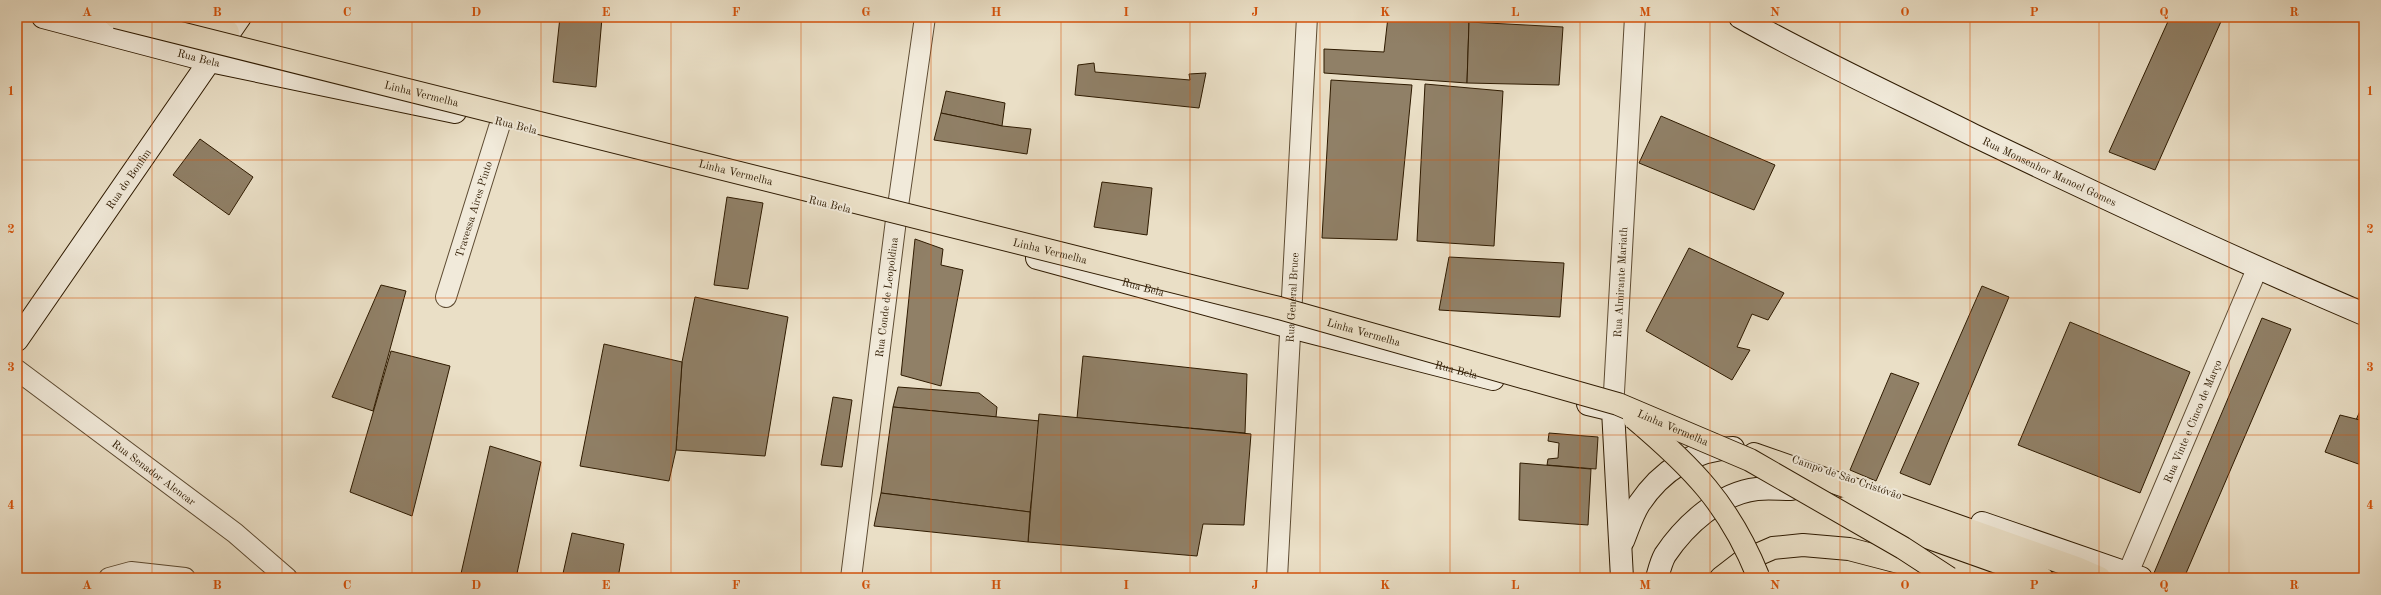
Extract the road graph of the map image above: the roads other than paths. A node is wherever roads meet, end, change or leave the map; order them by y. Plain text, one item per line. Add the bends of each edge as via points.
1 (43, 17) edge
2 (116, 17) edge
3 (170, 17) edge
4 (240, 17) edge
5 (925, 17) edge
6 (1307, 17) edge
7 (1635, 17) edge
8 (1740, 17) edge
9 (210, 61) junction
10 (501, 121) junction
11 (896, 220) junction
12 (2257, 269) junction
13 (446, 297) dead end
14 (2364, 314) edge
15 (1290, 327) junction
16 (17, 340) edge
17 (17, 370) edge
18 (1615, 407) junction
19 (1754, 454) junction
20 (1791, 489) joint
21 (1621, 546) junction
22 (2037, 576) edge
23 (2135, 576) edge
24 (109, 578) edge
25 (185, 578) edge
26 (287, 578) edge
27 (851, 578) edge
28 (1277, 578) edge
29 (1622, 578) edge
30 (1657, 578) edge
31 (1721, 578) edge
32 (1758, 578) edge
33 (1950, 578) edge
34 (1962, 578) edge
35 (2100, 578) edge

1 - 9 street, Rua Bela
2 - 18 main road, Linha Vermelha, bridge via 1279,308
3 - 19 main road, Linha Vermelha via 1278,301 1620,396
4 - 9 street, Rua do Bonfim
5 - 11 street, Rua Conde de Leopoldina
6 - 15 street, Rua General Bruce
7 - 18 street, Rua Almirante Mariath
8 - 12 street, Rua Monsenhor Manoel Gomes via 1795,48
9 - 10 street, Rua Bela
9 - 16 street, Rua do Bonfim
10 - 11 street, Rua Bela
10 - 13 street, Travessa Aires Pinto
11 - 15 street, Rua Bela
11 - 27 street, Rua Conde de Leopoldina
12 - 14 street, Rua Monsenhor Manoel Gomes
12 - 23 street, Rua Vinte e Cinco de Março
15 - 18 street, Rua Bela
15 - 28 street, Rua General Bruce
17 - 26 street, Rua Senador Alencar via 235,533
18 - 21 street, Rua Almirante Mariath
18 - 32 main road, bridge via 1669,447 1707,486 1745,543
18 - 33 main road, Linha Vermelha, bridge via 1750,460
19 - 34 main road, Linha Vermelha
19 - 35 main road
20 - 22 main road
20 - 30 street via 1756,489 1728,498 1711,508 1682,533 1664,556
21 - 23 street, Campo de São Cristóvão via 1638,505 1660,477 1689,458 1714,449 1752,448 1777,453
21 - 29 street, Campo de São Cristóvão
24 - 25 street via 131,572
31 - 33 main road via 1743,561 1773,548 1803,545 1849,549 1934,571

